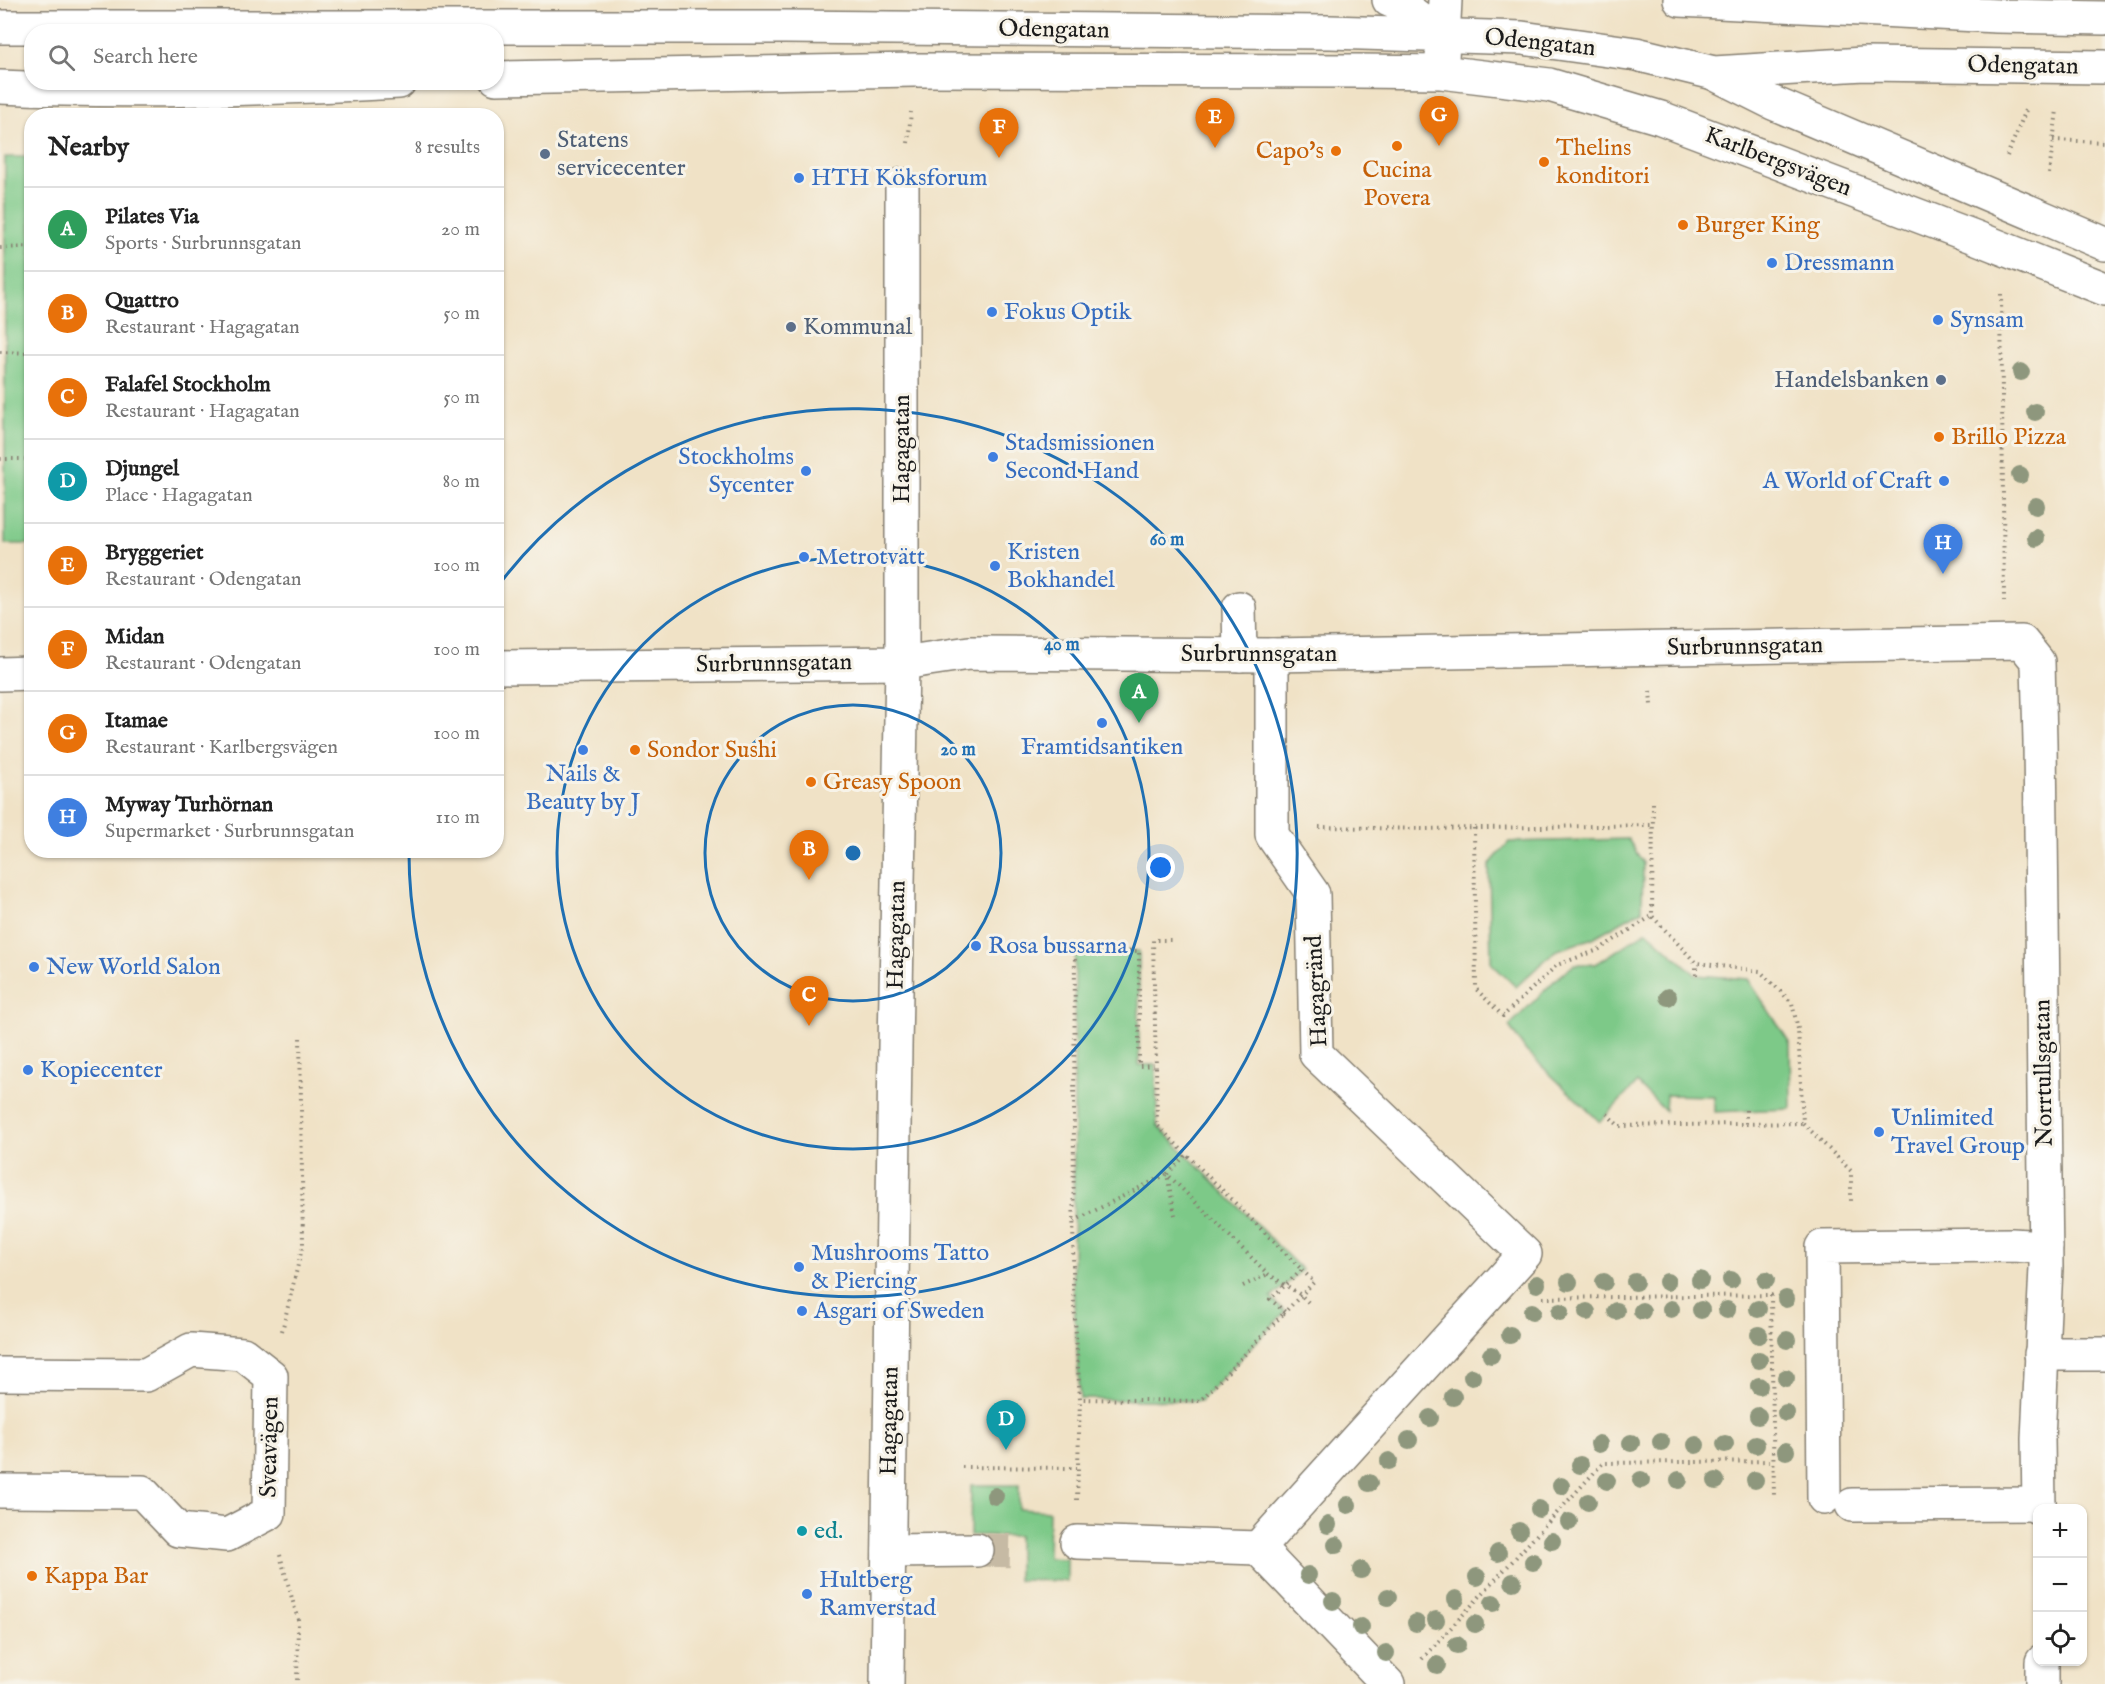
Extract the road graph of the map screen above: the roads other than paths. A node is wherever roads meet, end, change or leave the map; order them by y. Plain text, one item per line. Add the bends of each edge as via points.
1 (1389, 0) edge
2 (1445, 0) edge
3 (1680, 0) edge
4 (1997, 8) edge
5 (2105, 18) edge
6 (0, 27) edge
7 (24, 27) edge
8 (504, 27) edge
9 (1443, 36) junction
10 (1538, 41) junction
11 (2105, 67) edge
12 (1441, 72) junction
13 (1714, 73) junction
14 (504, 78) edge
15 (0, 87) edge
16 (24, 88) edge
17 (903, 185) dead end
18 (2105, 244) edge
19 (2105, 289) edge
20 (1239, 608) dead end
21 (2022, 642) joint
22 (1256, 655) junction
23 (902, 663) junction
24 (504, 667) edge
25 (24, 673) edge
26 (0, 674) edge
27 (2046, 1247) junction
28 (2041, 1354) junction
29 (2105, 1354) edge
30 (0, 1374) edge
31 (0, 1491) edge
32 (2039, 1504) edge
33 (2033, 1506) edge
34 (1077, 1542) dead end
35 (1258, 1548) junction
36 (977, 1550) tunnel mouth
37 (889, 1551) junction
38 (2042, 1666) edge
39 (887, 1684) edge
40 (1388, 1684) edge
41 (2042, 1684) edge

1 - 9 street
2 - 9 street
3 - 4 street, Odengatan
4 - 5 street, Odengatan
6 - 7 street, Odengatan
8 - 9 street, Odengatan
9 - 10 street, Odengatan
9 - 12 street
10 - 12 street via 1470,55
10 - 13 street, Odengatan via 1636,54
11 - 13 street, Odengatan via 1864,64
12 - 14 street, Odengatan via 914,70
12 - 19 street, Karlbergsvägen via 1550,85 1661,118
13 - 18 street, Karlbergsvägen via 1773,103
15 - 16 street
17 - 23 street, Hagagatan
20 - 22 street, Hagagränd
21 - 22 street, Surbrunnsgatan
21 - 27 street, Norrtullsgatan via 2038,662
22 - 23 street, Surbrunnsgatan via 969,653
22 - 35 street, Hagagränd via 1272,836 1313,894 1316,1053 1525,1254
23 - 24 street, Surbrunnsgatan
23 - 37 street, Hagagatan
25 - 26 street
27 - 28 street, Norrtullsgatan
27 - 33 street via 1837,1247 1838,1502
28 - 29 street
28 - 32 street, Norrtullsgatan
30 - 31 street, Sveavägen via 147,1375 191,1350 243,1354 271,1376 269,1512 227,1535 178,1530 141,1492
34 - 35 street
35 - 40 street
36 - 37 street
37 - 39 street, Hagagatan
38 - 41 street

